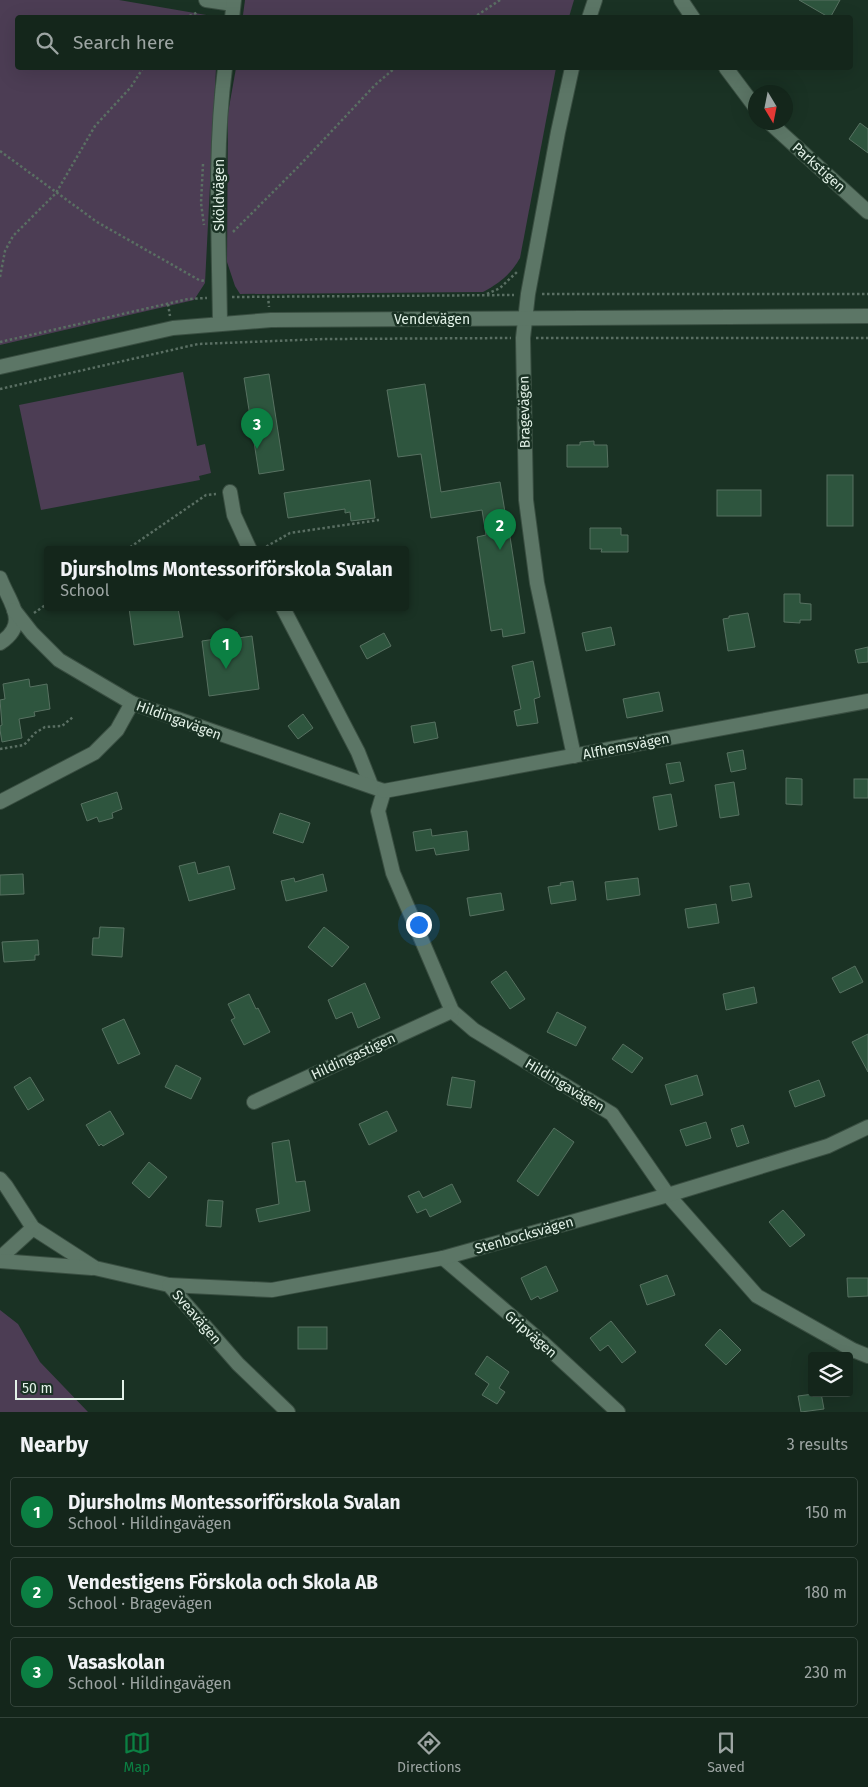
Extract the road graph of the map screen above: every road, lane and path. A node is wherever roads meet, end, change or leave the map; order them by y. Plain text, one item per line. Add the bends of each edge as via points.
1 (206, 0) edge
2 (500, 0) edge
3 (595, 0) edge
4 (681, 0) edge
5 (233, 7) edge
6 (478, 15) edge
7 (590, 15) edge
8 (691, 15) edge
9 (142, 70) edge
10 (225, 70) edge
11 (393, 70) edge
12 (572, 70) edge
13 (727, 70) edge
14 (748, 99) edge
15 (778, 130) edge
16 (0, 151) edge
17 (56, 193) junction
18 (868, 212) edge
19 (220, 245) junction
20 (0, 277) edge
21 (206, 281) dead end
22 (528, 294) junction
23 (868, 294) edge
24 (220, 298) junction
25 (868, 316) edge
26 (525, 318) junction
27 (220, 324) junction
28 (523, 338) junction
29 (868, 338) edge
30 (0, 342) edge
31 (0, 367) edge
32 (0, 389) edge
33 (230, 492) joint
34 (379, 520) dead end
35 (132, 546) edge
36 (248, 546) edge
37 (268, 546) edge
38 (0, 578) edge
39 (14, 610) junction
40 (285, 611) edge
41 (0, 643) edge
42 (868, 701) edge
43 (132, 703) junction
44 (73, 717) dead end
45 (0, 749) edge
46 (574, 756) junction
47 (371, 785) junction
48 (384, 791) junction
49 (0, 802) edge
50 (452, 1011) junction
51 (254, 1102) dead end
52 (868, 1127) edge
53 (0, 1179) edge
54 (668, 1195) junction
55 (33, 1228) junction
56 (443, 1258) junction
57 (0, 1259) edge
58 (95, 1268) junction
59 (169, 1285) junction
60 (868, 1356) edge
61 (288, 1412) edge
62 (618, 1412) edge

1 - 5 street
2 - 6 path
3 - 7 street
4 - 8 street
9 - 17 path via 131,88 95,126
10 - 19 street, Sköldvägen via 219,167
11 - 19 path
12 - 22 street, Bragevägen
13 - 14 street
15 - 18 street, Parkstigen
16 - 17 path
17 - 20 path via 12,236 5,250
17 - 21 path via 97,222
19 - 24 street, Sköldvägen
22 - 23 path
22 - 24 path
22 - 26 street, Bragevägen
24 - 27 street, Sköldvägen
24 - 30 path via 188,299
25 - 26 street, Vendevägen
26 - 27 street, Vendevägen via 271,320
26 - 28 street, Bragevägen
27 - 31 street, Vendevägen via 173,328
28 - 29 path
28 - 32 path via 307,339 198,344
28 - 46 street, Bragevägen via 526,500 537,583
33 - 35 path via 206,495
33 - 36 street via 234,515
34 - 37 path via 290,533
38 - 39 street
39 - 41 street via 17,621 12,634
39 - 43 street, Hildingavägen via 60,660
40 - 47 street via 358,752
42 - 46 street, Alfhemsvägen
43 - 47 street, Hildingavägen
43 - 49 street via 117,730 94,753
44 - 45 path via 62,726 35,733 24,745
46 - 48 street, Alfhemsvägen
47 - 48 street, Hildingavägen
48 - 50 street, Hildingavägen via 378,811 393,873
50 - 51 street, Hildingastigen
50 - 54 street, Hildingavägen via 474,1030 612,1114
52 - 54 street, Stenbocksvägen via 828,1146
53 - 55 street, Sveavägen
54 - 56 street, Stenbocksvägen
54 - 60 street, Hildingavägen via 758,1296
55 - 57 street
55 - 58 street, Sveavägen
56 - 59 street, Stenbocksvägen via 272,1290
56 - 62 street, Gripvägen
57 - 58 street
58 - 59 street, Sveavägen
59 - 61 street, Sveavägen via 238,1364

